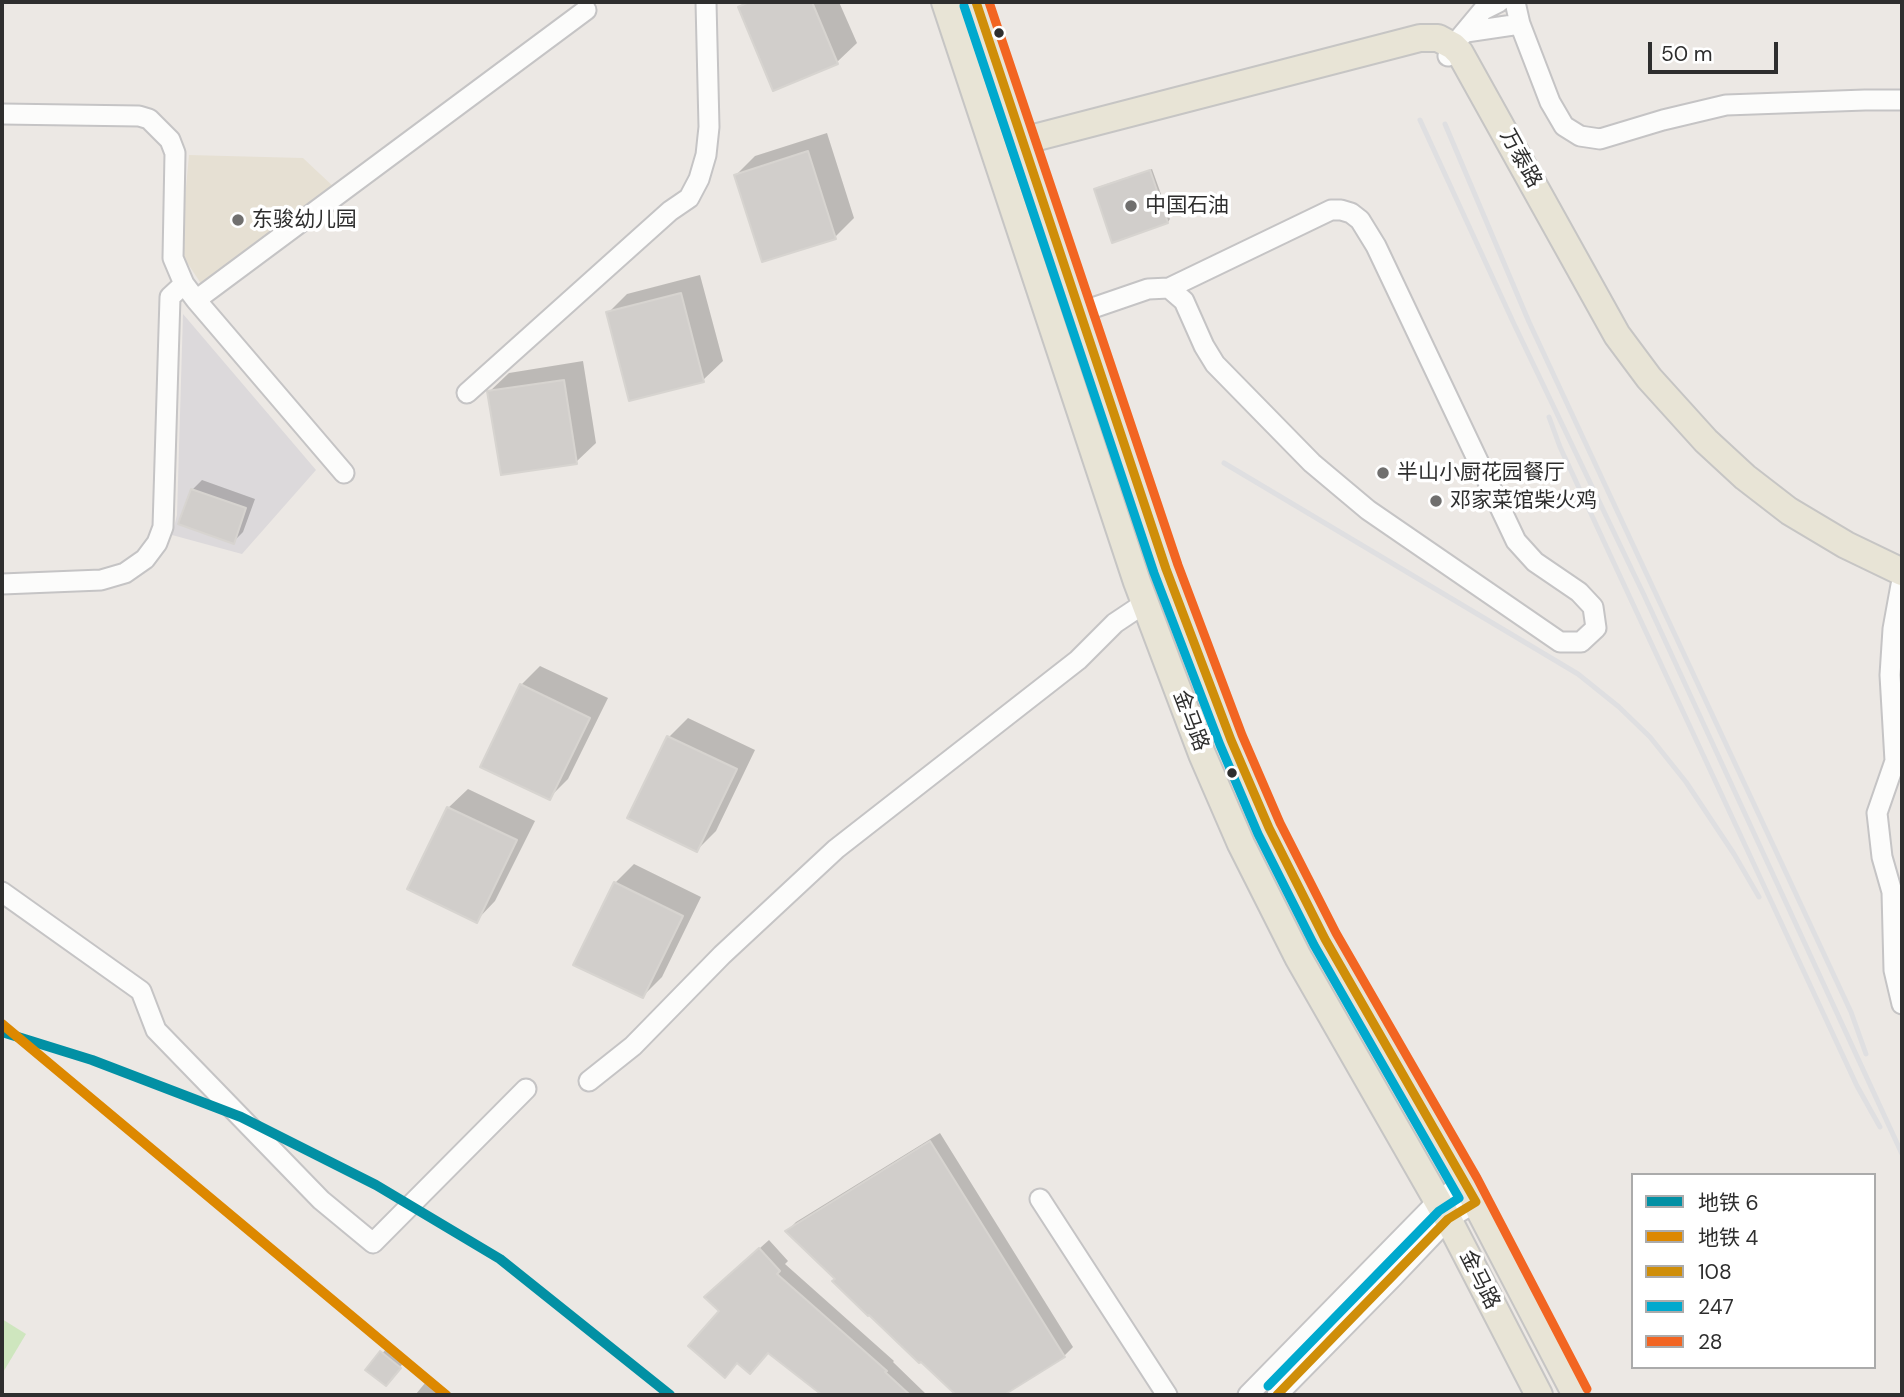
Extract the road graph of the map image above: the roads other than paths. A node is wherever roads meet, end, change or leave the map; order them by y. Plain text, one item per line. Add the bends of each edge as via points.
1 (706, 2) edge
2 (945, 2) edge
3 (976, 2) edge
4 (1499, 2) edge
5 (1515, 2) edge
6 (586, 10) dead end
7 (1520, 24) junction
8 (1455, 45) junction
9 (1902, 100) edge
10 (2, 114) edge
11 (1025, 149) junction
12 (1169, 288) junction
13 (190, 292) junction
14 (1081, 312) junction
15 (467, 393) dead end
16 (344, 472) dead end
17 (1902, 581) edge
18 (2, 584) edge
19 (1145, 603) junction
20 (2, 892) edge
21 (1902, 1004) edge
22 (589, 1081) dead end
23 (526, 1089) dead end
24 (1471, 1193) junction
25 (1040, 1199) dead end
26 (1443, 1210) junction
27 (1167, 1395) edge
28 (1248, 1395) edge
29 (1277, 1395) edge
30 (1539, 1395) edge
31 (1576, 1395) edge

1 - 15 street via 709,127 706,155 689,198
2 - 19 main road, 金马路
3 - 11 main road, 金马路
4 - 8 street via 1483,9
5 - 7 street
6 - 13 street
7 - 8 street
7 - 9 street via 1550,102 1564,125 1580,136 1600,139 1726,105
8 - 11 main road
8 - 17 main road, 万泰路 via 1606,341 1639,386 1697,450 1773,514 1840,557
10 - 13 street via 149,119 170,140 175,153 173,258
11 - 14 main road, 金马路
12 - 12 street via 1184,301 1215,364 1312,463 1368,510 1560,642 1580,642 1596,628 1593,607 1535,562 1516,541 1360,220 1351,213 1331,211
12 - 14 street via 1148,289
13 - 16 street
13 - 18 street via 170,297 163,527 158,543 125,573 101,580
14 - 24 main road, 金马路 via 1166,569 1269,828 1325,939
17 - 21 street via 1890,675 1895,761 1877,813 1892,892 1894,970
19 - 22 street via 1115,622 1078,660 836,849 634,1045
19 - 26 main road, 金马路 via 1241,844 1298,957
20 - 23 street via 142,991 156,1030 321,1200 373,1243
24 - 26 street via 1452,1191
24 - 31 main road, 金马路
25 - 27 street
26 - 28 street
26 - 29 street via 1393,1277
26 - 30 main road, 金马路

